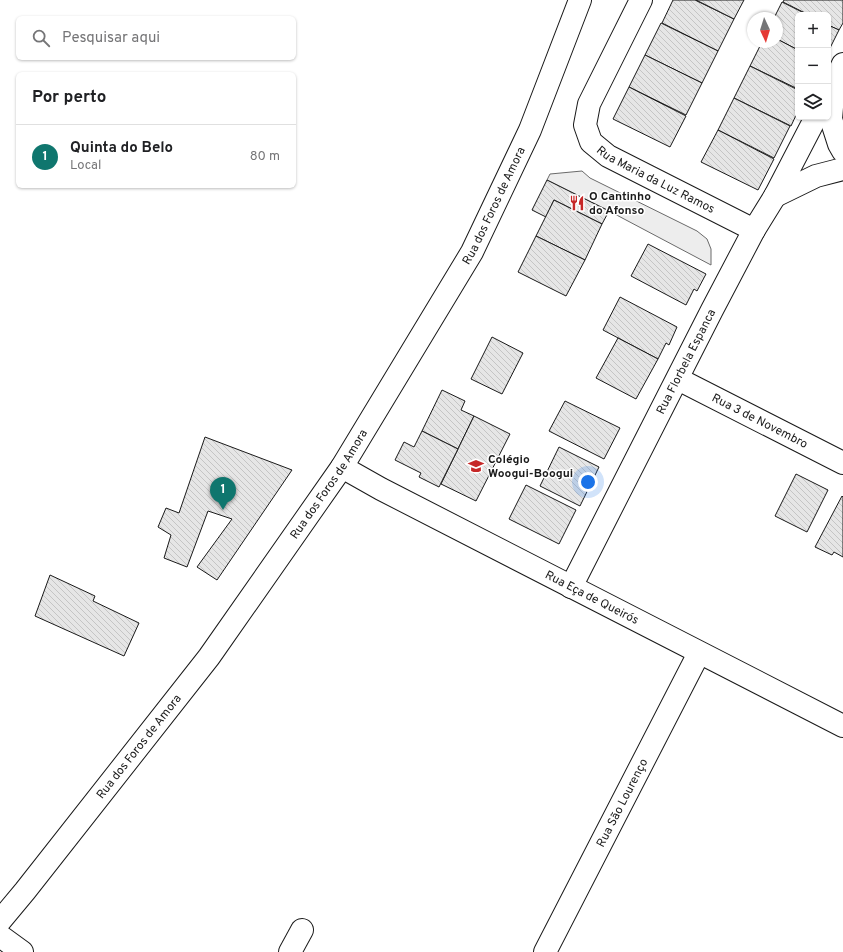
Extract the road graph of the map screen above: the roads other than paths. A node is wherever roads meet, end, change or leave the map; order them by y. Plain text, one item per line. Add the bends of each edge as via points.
1 (580, 0) edge
2 (641, 0) edge
3 (835, 80) edge
4 (814, 120) edge
5 (843, 151) edge
6 (843, 169) edge
7 (775, 196) junction
8 (754, 230) junction
9 (678, 379) junction
10 (843, 463) edge
11 (342, 467) junction
12 (571, 587) junction
13 (699, 653) junction
14 (843, 726) edge
15 (0, 921) edge
16 (302, 930) dead end
17 (0, 936) edge
18 (22, 952) edge
19 (290, 952) edge
20 (545, 952) edge

1 - 11 street, Rua dos Foros de Amora via 530,130 472,252
2 - 8 street, Rua Maria da Luz Ramos via 589,104 585,125 591,142 608,156
3 - 5 street via 831,119
4 - 7 street, Rua Florbela Espanca
6 - 7 street via 816,176
7 - 8 street, Rua Florbela Espanca
8 - 9 street, Rua Florbela Espanca
9 - 10 street, Rua 3 de Novembro
9 - 12 street, Rua Florbela Espanca
11 - 12 street, Rua Eça de Queirós
11 - 15 street, Rua dos Foros de Amora via 209,657
12 - 13 street, Rua Eça de Queirós
13 - 14 street, Rua Eça de Queirós
13 - 20 street, Rua São Lourenço
16 - 19 street
17 - 18 street

